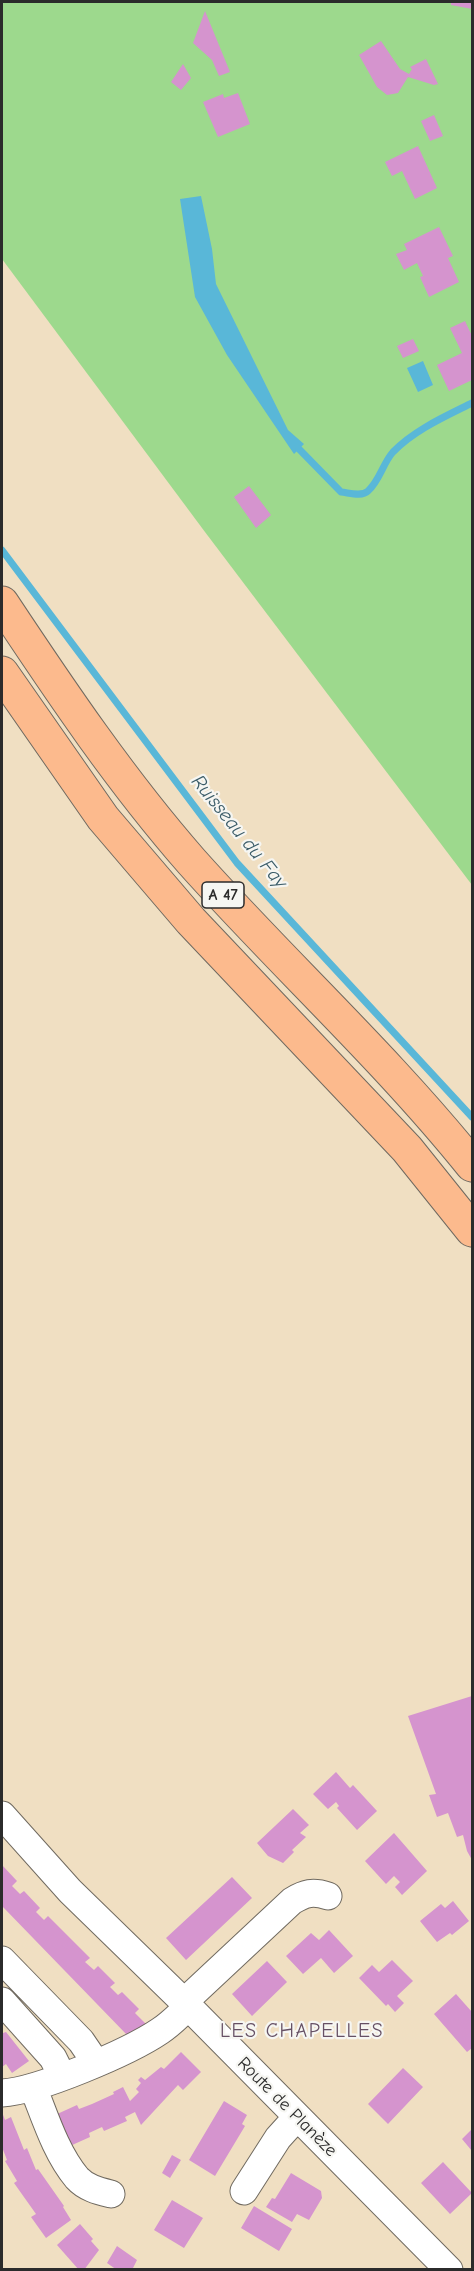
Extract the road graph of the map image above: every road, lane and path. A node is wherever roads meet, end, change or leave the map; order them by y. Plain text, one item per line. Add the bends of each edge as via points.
1 (2, 603) edge
2 (2, 673) edge
3 (472, 1165) edge
4 (472, 1230) edge
5 (2, 1815) edge
6 (328, 1896) dead end
7 (2, 1960) edge
8 (2, 2001) edge
9 (186, 2004) junction
10 (96, 2063) junction
11 (62, 2076) junction
12 (33, 2087) junction
13 (2, 2093) edge
14 (297, 2117) junction
15 (244, 2191) dead end
16 (111, 2194) dead end
17 (448, 2270) edge

1 - 3 highway, A 47 via 113,765 156,819
2 - 4 highway, A 47 via 103,818 183,913 407,1149
5 - 9 street, Route de Planèze via 70,1891
6 - 9 street via 317,1892 292,1901
7 - 10 street via 81,2040
8 - 11 street via 53,2058
9 - 10 street via 158,2033
9 - 14 street, Route de Planèze
10 - 11 street
11 - 12 street
12 - 13 street
12 - 16 street via 58,2145 78,2178 89,2187
14 - 15 street via 278,2138
14 - 17 street, Route de Planèze

